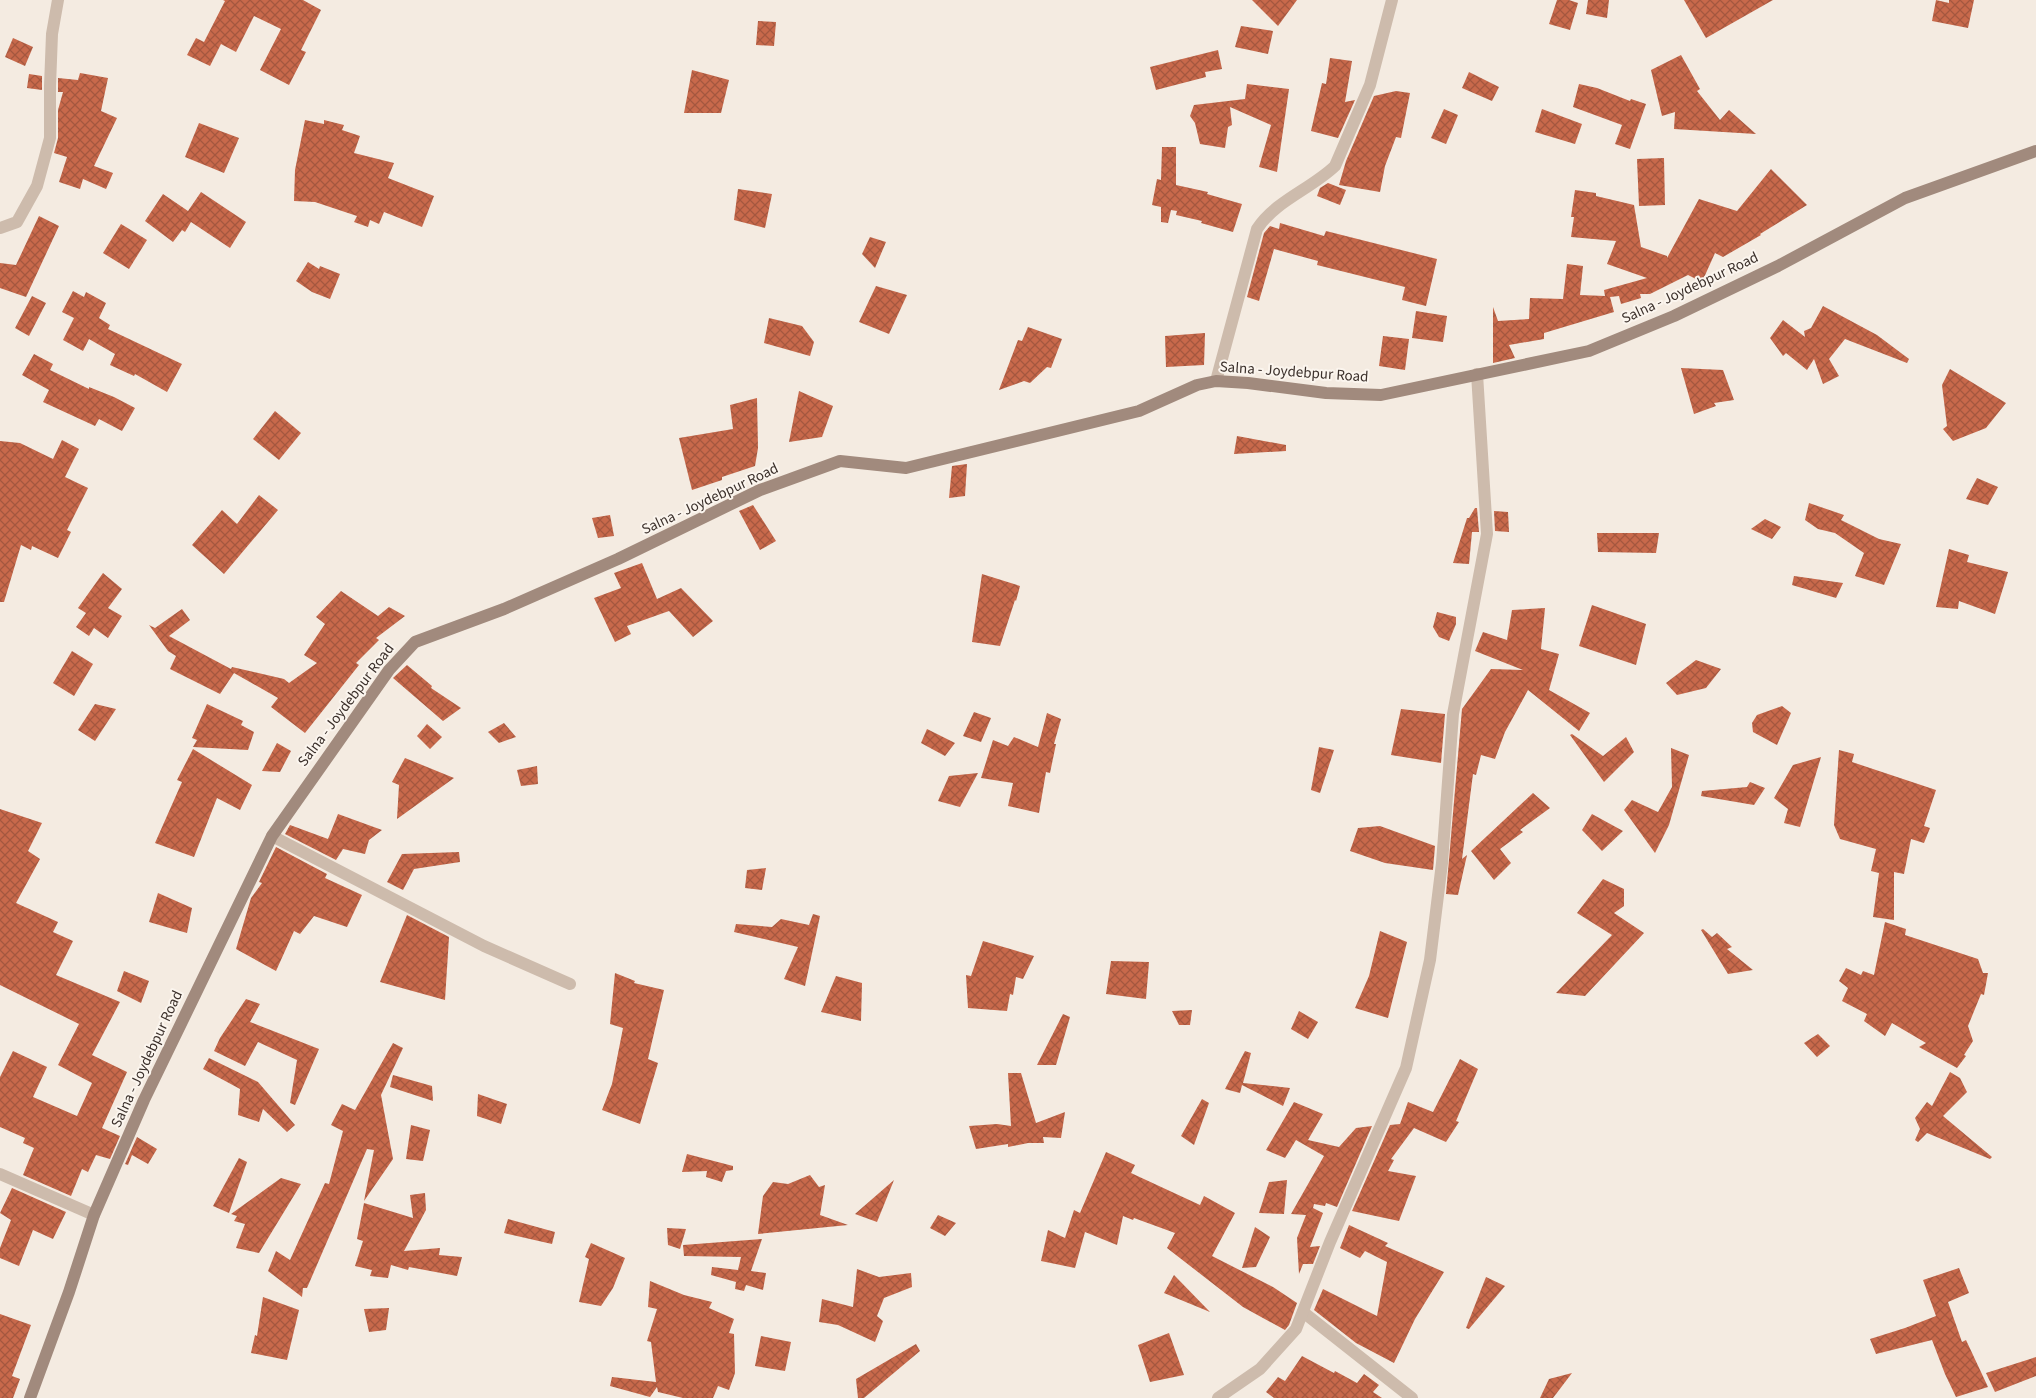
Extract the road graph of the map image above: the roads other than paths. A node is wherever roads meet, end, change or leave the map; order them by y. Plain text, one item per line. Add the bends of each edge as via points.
1 (58, 0) edge
2 (1392, 0) edge
3 (2036, 151) edge
4 (0, 228) edge
5 (1477, 374) junction
6 (1216, 381) junction
7 (272, 836) junction
8 (570, 984) dead end
9 (0, 1174) edge
10 (94, 1215) junction
11 (1303, 1312) junction
12 (30, 1398) edge
13 (1218, 1398) edge
14 (1412, 1398) edge

1 - 4 street via 52,43 50,138 37,186 17,222
2 - 6 street via 1370,86 1335,166 1270,212 1257,230
3 - 5 main road, Salna - Joydebpur Road via 1905,198 1778,266 1674,316 1589,351
5 - 6 main road, Salna - Joydebpur Road via 1381,395 1326,393
5 - 11 street via 1487,534 1453,714 1442,863 1430,960 1406,1068
6 - 7 main road, Salna - Joydebpur Road via 1197,385 1139,411 906,468 840,461 760,490 504,609 414,642 390,670
7 - 8 street via 484,946
7 - 10 main road, Salna - Joydebpur Road via 144,1100
9 - 10 street
10 - 12 main road, Salna - Joydebpur Road
11 - 13 street via 1296,1329 1260,1369
11 - 14 street

